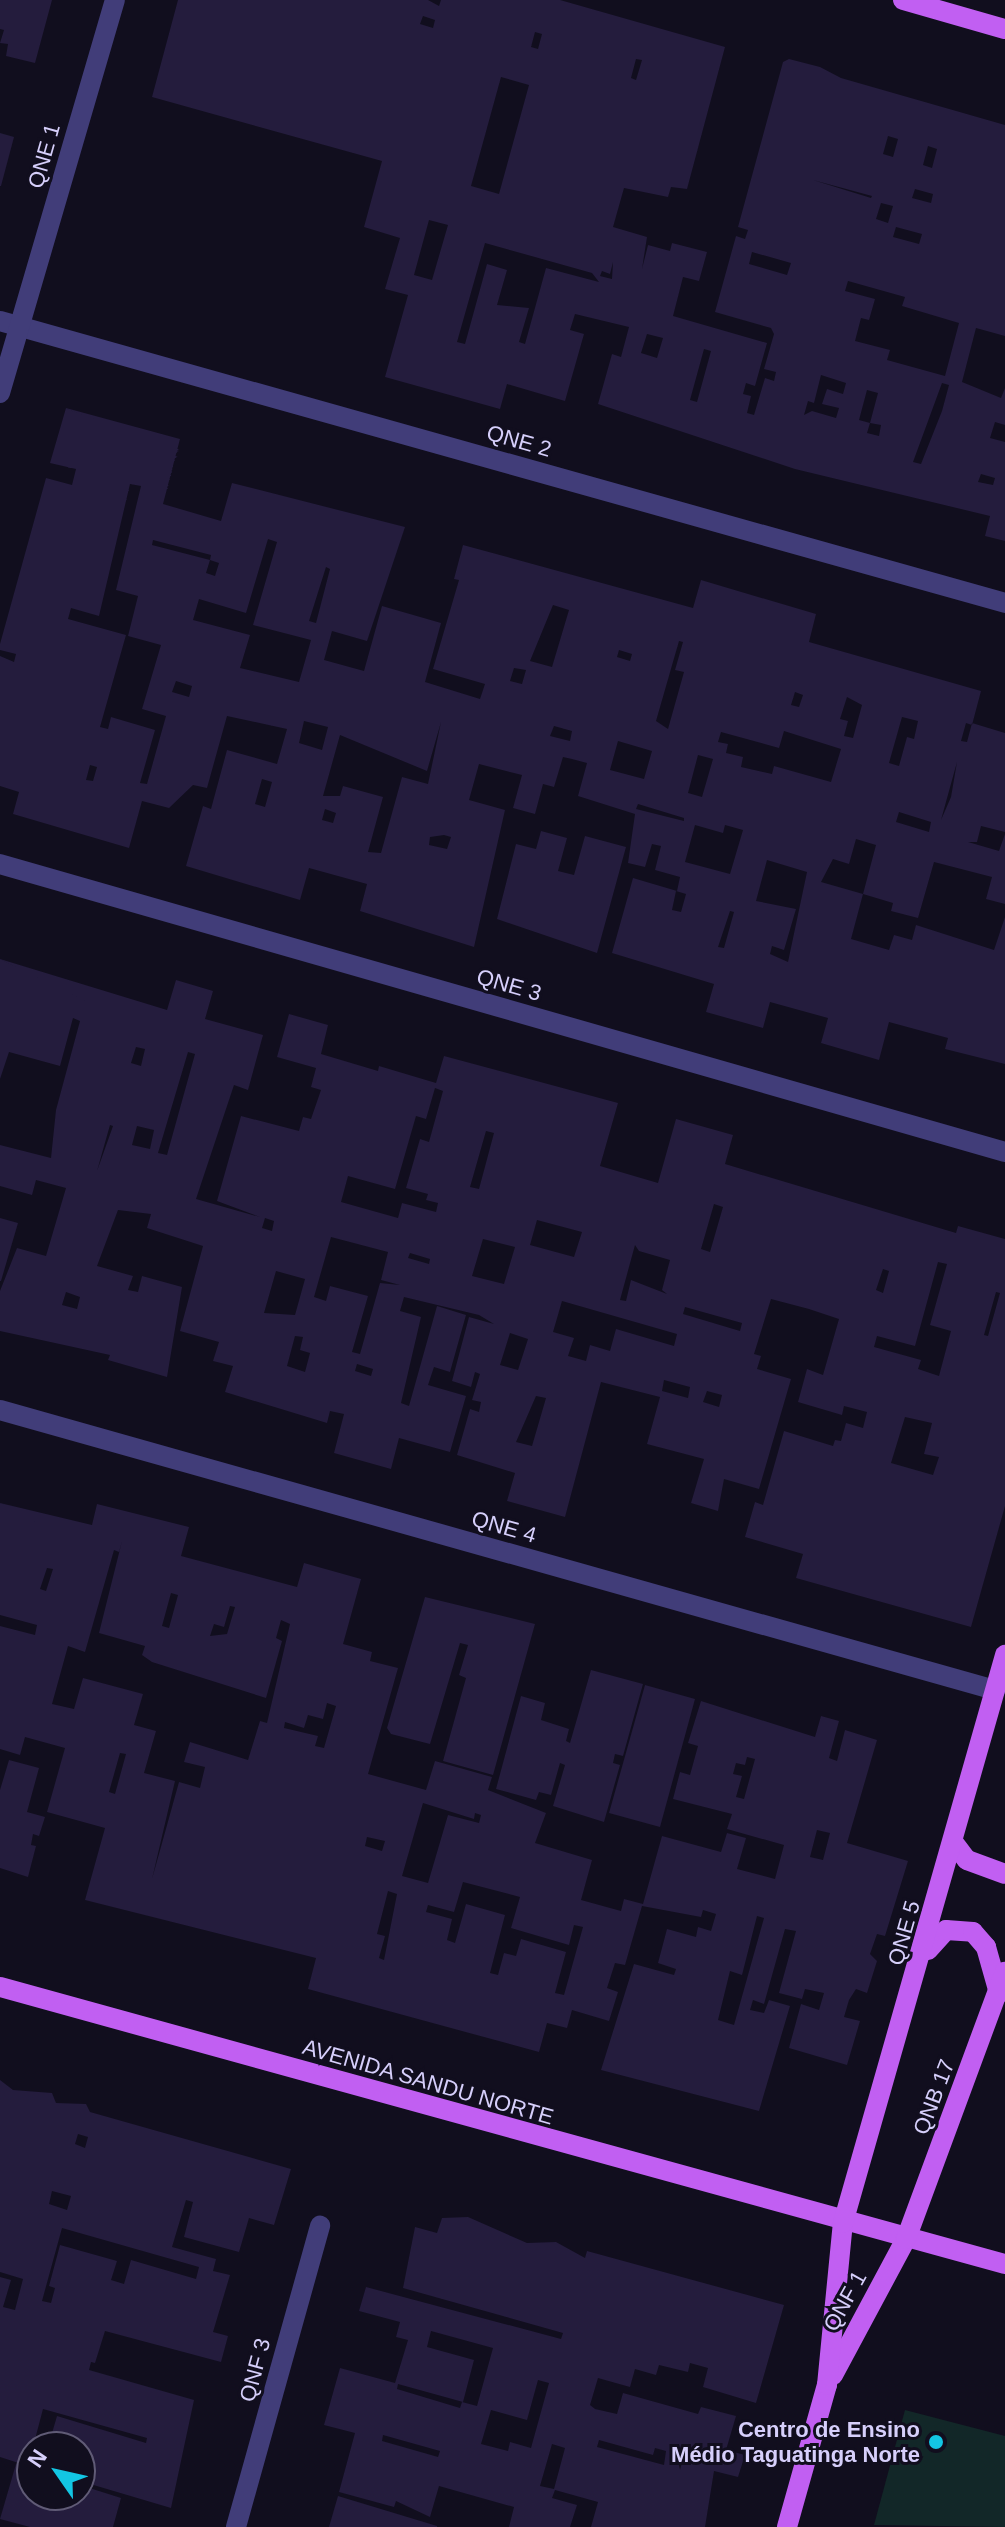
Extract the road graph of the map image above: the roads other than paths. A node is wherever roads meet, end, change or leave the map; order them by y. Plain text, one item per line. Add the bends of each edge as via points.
1 (115, 0) edge
2 (903, 0) edge
3 (1005, 29) edge
4 (10, 323) edge
5 (0, 393) edge
6 (1005, 603) edge
7 (0, 864) edge
8 (1005, 1152) edge
9 (0, 1410) edge
10 (1005, 1655) edge
11 (995, 1690) junction
12 (954, 1843) junction
13 (1005, 1874) edge
14 (921, 1959) junction
15 (1005, 1972) edge
16 (0, 1987) edge
17 (999, 1993) junction
18 (843, 2223) junction
19 (320, 2226) dead end
20 (906, 2239) junction
21 (1005, 2264) edge
22 (827, 2385) junction
23 (236, 2527) edge
24 (787, 2527) edge

1 - 4 street, QNE 1
2 - 3 main road
4 - 5 street, QNE 1
4 - 6 street, QNE 2
7 - 8 street, QNE 3
9 - 11 street, QNE 4
10 - 11 main road, QNE 5
11 - 12 main road, QNE 5
12 - 13 main road via 967,1860
12 - 14 main road, QNE 5
14 - 17 main road via 946,1930 973,1932 986,1947
14 - 18 main road, QNE 5
15 - 17 main road, QNB 17
16 - 18 main road, AVENIDA SANDU NORTE
17 - 20 main road, QNB 17
18 - 20 main road, AVENIDA SANDU NORTE
18 - 22 main road, QNF 1
19 - 23 street, QNF 3
20 - 21 main road, AVENIDA SANDU NORTE
20 - 22 main road, QNF 1
22 - 24 main road, QNF 1

